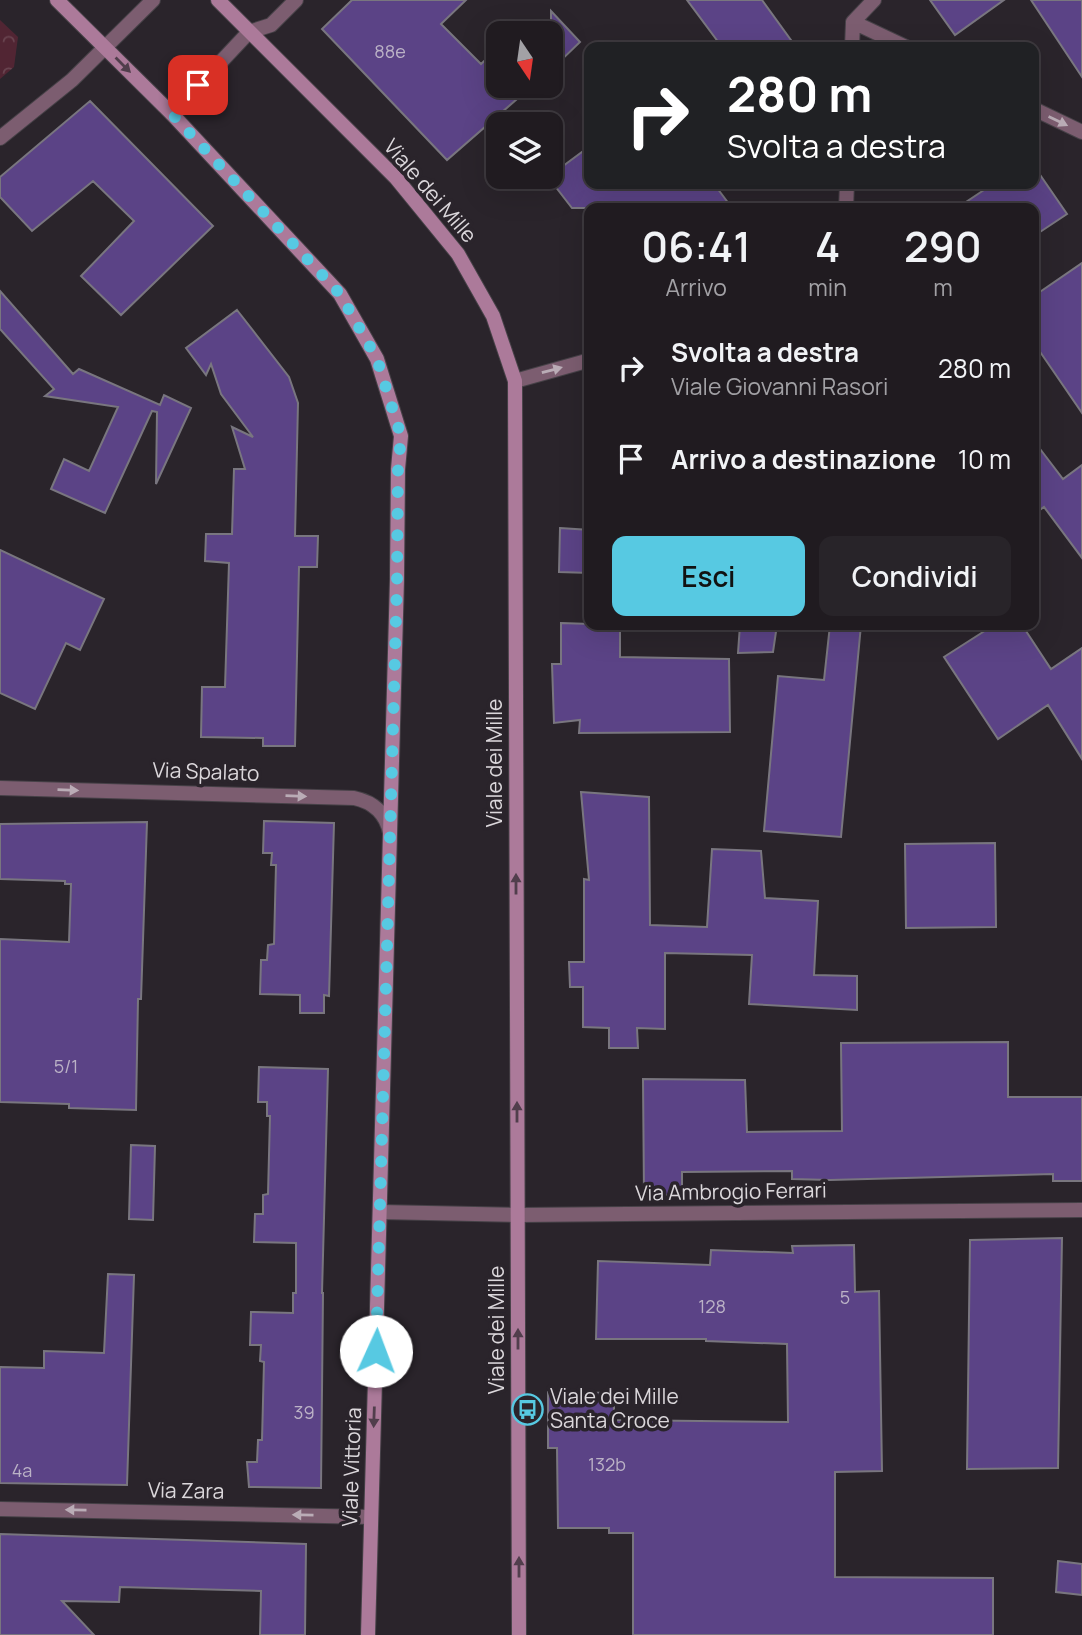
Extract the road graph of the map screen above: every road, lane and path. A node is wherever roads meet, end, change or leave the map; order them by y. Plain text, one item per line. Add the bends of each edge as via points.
1 (57, 0) edge
2 (153, 0) edge
3 (218, 0) edge
4 (296, 0) edge
5 (874, 0) edge
6 (853, 22) junction
7 (248, 32) junction
8 (852, 42) edge
9 (895, 42) edge
10 (105, 48) junction
11 (1039, 111) edge
12 (172, 114) junction
13 (1082, 132) edge
14 (0, 138) edge
15 (584, 362) edge
16 (515, 381) junction
17 (0, 788) edge
18 (390, 835) junction
19 (1082, 1210) edge
20 (380, 1212) junction
21 (518, 1215) junction
22 (0, 1509) edge
23 (371, 1517) junction
24 (368, 1635) edge
25 (519, 1635) edge

1 - 10 main road, Viale Vittoria
2 - 10 street
3 - 7 main road, Viale dei Mille
4 - 7 street via 271,25
5 - 6 street
6 - 8 street
6 - 9 street
7 - 12 street
7 - 16 main road, Viale dei Mille via 396,178 458,254 493,316
10 -> 12 main road, Viale Vittoria
10 - 14 street
11 -> 13 street
12 - 18 main road, Viale Vittoria via 340,294 377,359 401,436
16 -> 15 street
21 -> 16 main road, Viale dei Mille
17 -> 18 street, Via Spalato via 354,798 381,812
18 - 20 main road, Viale Vittoria
19 - 21 street, Via Ambrogio Ferrari
20 - 21 street, Via Ambrogio Ferrari
20 -> 23 main road, Viale Vittoria
25 -> 21 main road, Viale dei Mille
23 -> 22 street, Via Zara
23 - 24 main road, Viale Vittoria

